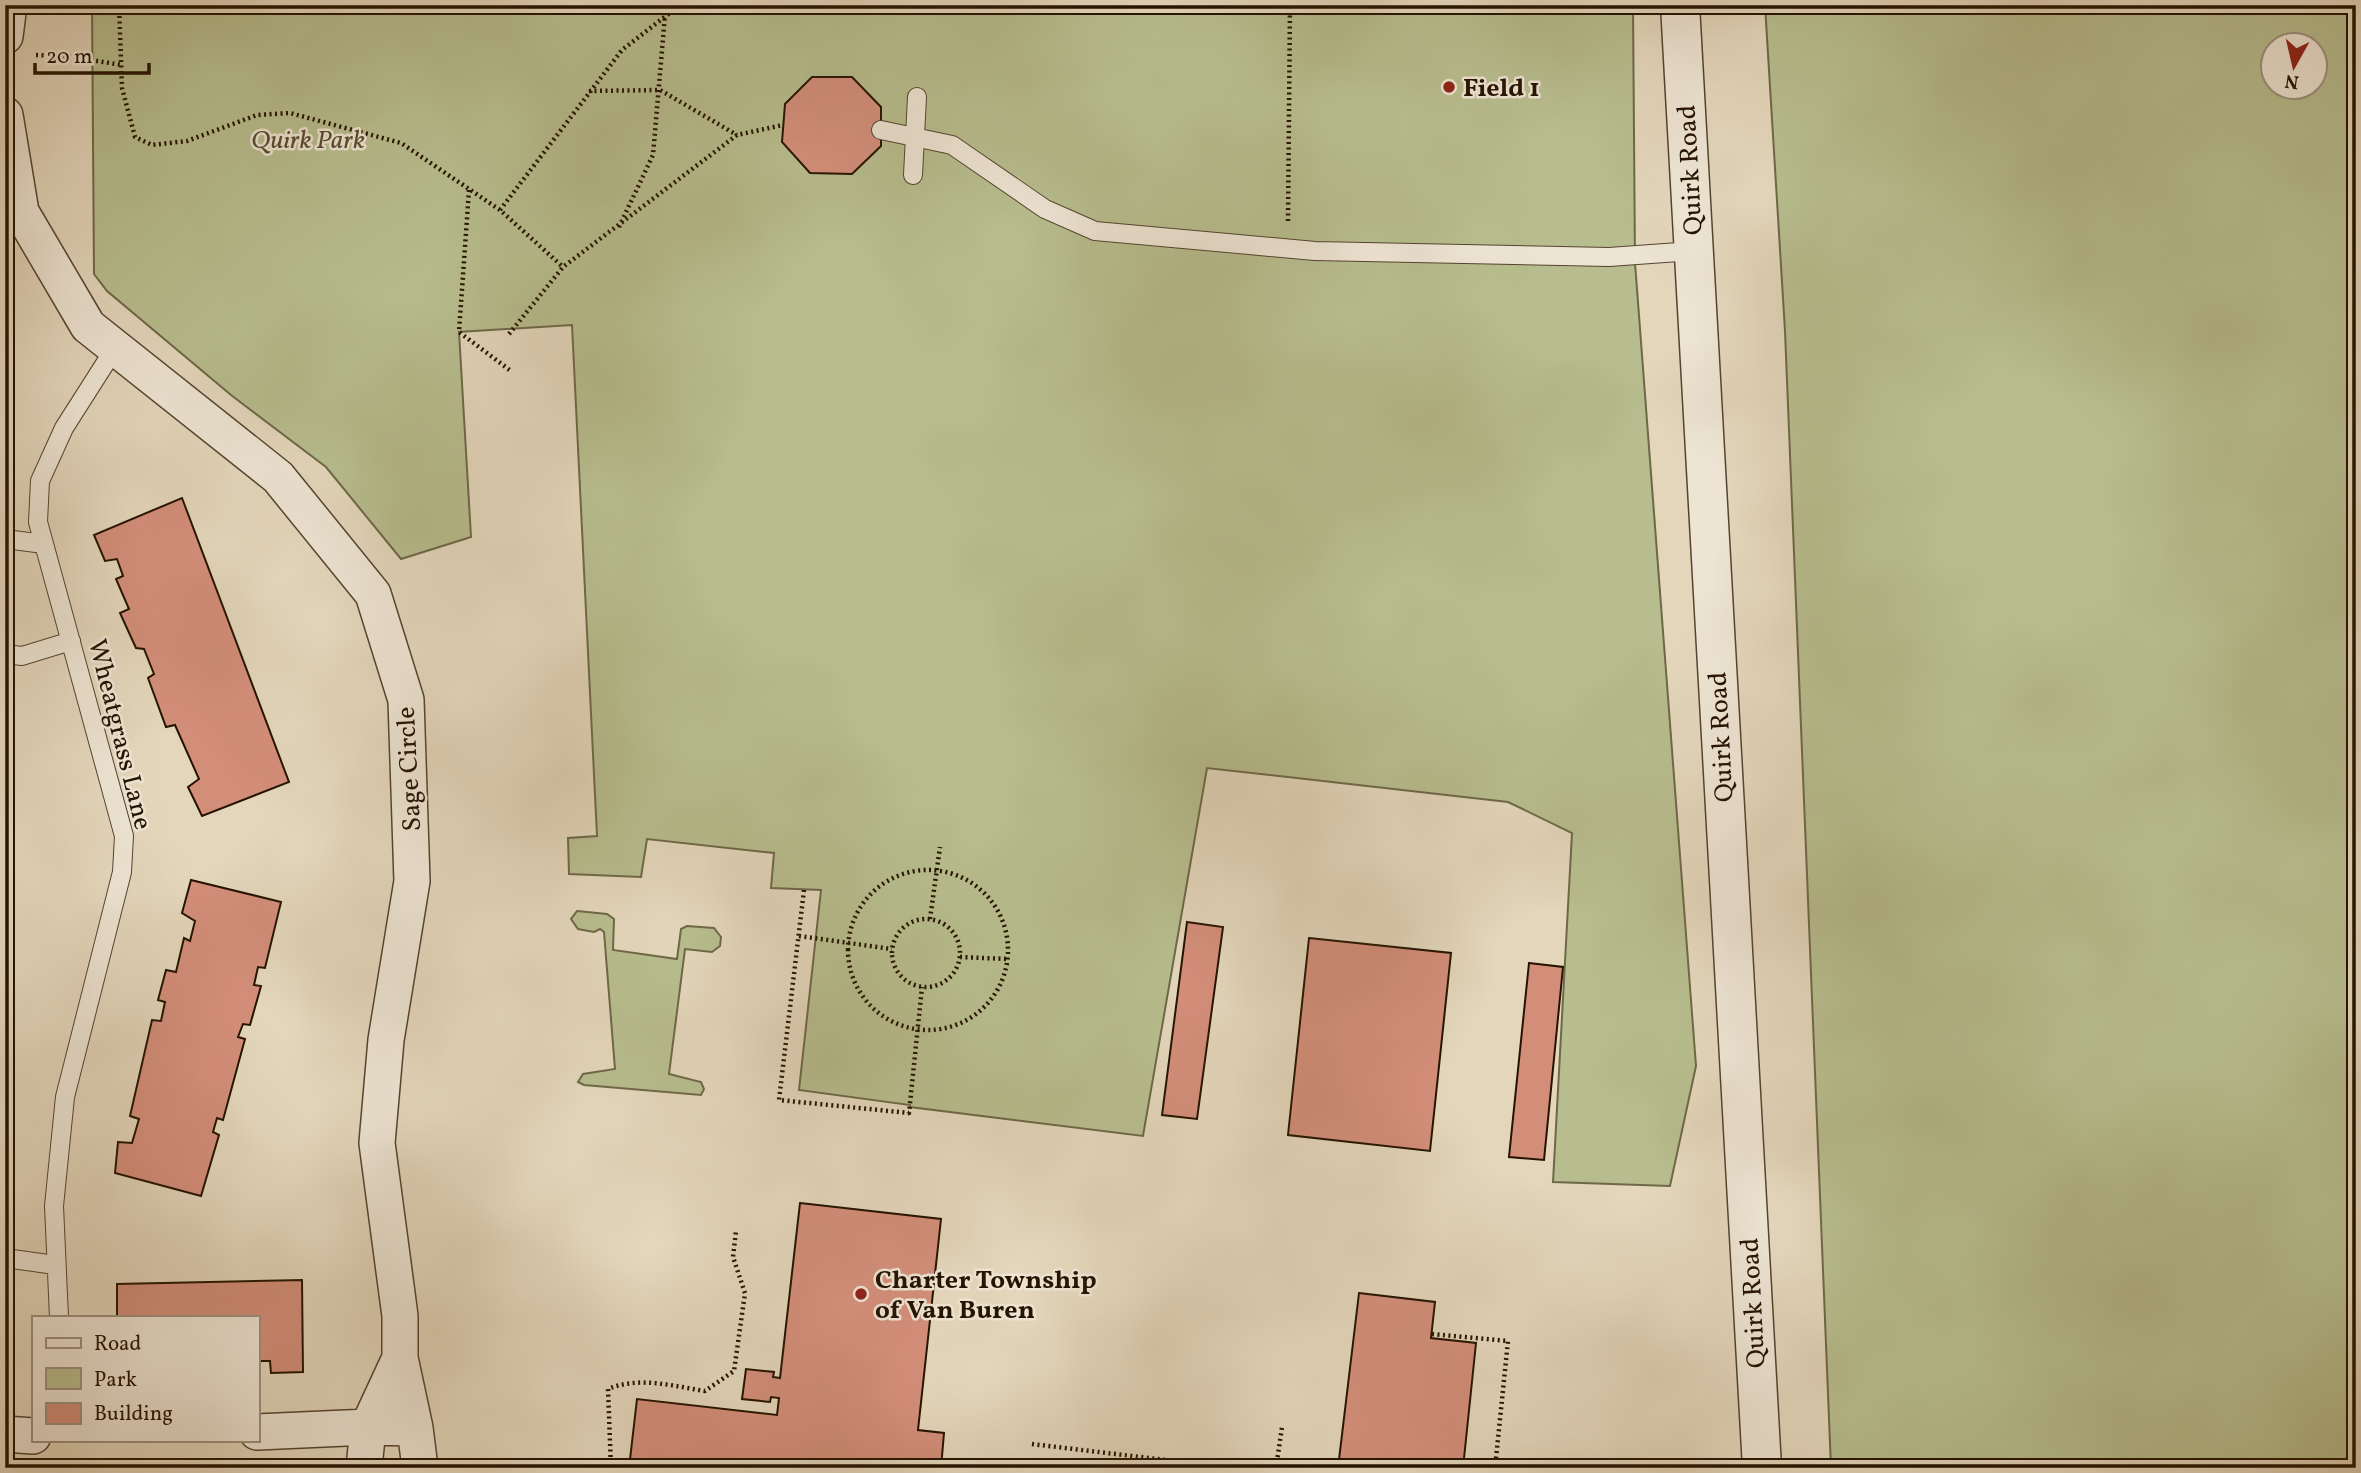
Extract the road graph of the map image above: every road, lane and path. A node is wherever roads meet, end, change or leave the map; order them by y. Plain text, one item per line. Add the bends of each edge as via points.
1 (9, 5) edge
2 (119, 5) edge
3 (680, 5) edge
4 (1290, 5) edge
5 (1680, 5) edge
6 (665, 15) junction
7 (17, 46) edge
8 (122, 65) junction
9 (660, 90) junction
10 (589, 91) junction
11 (917, 97) dead end
12 (5, 116) edge
13 (783, 125) dead end
14 (881, 130) dead end
15 (737, 135) junction
16 (916, 137) junction
17 (914, 175) dead end
18 (469, 190) junction
19 (500, 210) junction
20 (619, 228) junction
21 (1289, 248) junction
22 (1693, 251) junction
23 (563, 267) junction
24 (509, 334) dead end
25 (116, 348) junction
26 (511, 371) dead end
27 (5, 539) edge
28 (44, 544) junction
29 (71, 641) junction
30 (5, 654) edge
31 (940, 847) dead end
32 (937, 870) junction
33 (804, 890) dead end
34 (930, 919) junction
35 (799, 936) junction
36 (847, 941) junction
37 (892, 949) junction
38 (960, 957) junction
39 (1008, 959) junction
40 (922, 987) junction
41 (918, 1031) junction
42 (736, 1231) dead end
43 (5, 1258) edge
44 (55, 1265) junction
45 (58, 1316) edge
46 (1432, 1334) dead end
47 (400, 1358) junction
48 (368, 1427) junction
49 (1282, 1427) dead end
50 (415, 1428) junction
51 (259, 1432) edge
52 (5, 1434) edge
53 (32, 1436) edge
54 (1032, 1444) dead end
55 (364, 1468) edge
56 (420, 1468) edge
57 (611, 1468) edge
58 (1232, 1468) edge
59 (1276, 1468) edge
60 (1303, 1468) edge
61 (1312, 1468) edge
62 (1495, 1468) edge
63 (1762, 1468) edge

1 - 7 street
2 - 8 path
3 - 6 path
4 - 21 path
5 - 22 street, Quirk Road
6 - 9 path
6 - 10 path via 622,50
7 - 8 path
8 - 18 path via 122,88 135,137 152,145 187,141 257,115 290,113 401,144
9 - 10 path
9 - 15 path
9 - 20 path via 653,155
10 - 19 path
11 - 16 lane
12 - 25 street, Sage Circle via 21,212 88,326
13 - 15 path
14 - 16 lane
15 - 20 path
16 - 17 lane
16 - 21 lane via 952,145 1045,209 1095,231
18 - 19 path
18 - 26 path via 459,332
19 - 23 path
20 - 23 path
21 - 22 lane via 1609,257
22 - 63 street, Quirk Road
23 - 24 path
25 - 28 lane, Wheatgrass Lane via 64,428 40,481 38,522
25 - 47 street, Sage Circle via 278,477 373,594 407,700 412,881 386,1040 377,1143 400,1316
27 - 28 lane
28 - 29 lane, Wheatgrass Lane
29 - 30 lane via 23,656
29 - 44 lane, Wheatgrass Lane via 124,836 122,873 65,1097 54,1206
31 - 32 path
32 - 34 path
32 - 36 path via 905,872 877,887 856,911
32 - 39 path via 967,880 991,900 1006,929
33 - 35 path
34 - 37 path via 905,926
34 - 38 path via 953,932
35 - 36 path
35 - 41 path via 779,1100 909,1113
36 - 37 path
36 - 41 path via 849,972 864,1000 888,1021
37 - 40 path via 900,974
38 - 39 path
38 - 40 path via 948,979
39 - 41 path via 999,990 978,1014 950,1028
40 - 41 path
42 - 57 path via 733,1257 745,1293 734,1371 705,1391 640,1382 608,1389
43 - 44 lane
44 - 45 lane, Wheatgrass Lane
46 - 62 path via 1508,1341
47 - 48 street, Sage Circle
47 - 50 street, Sage Circle
48 - 50 street
48 - 51 street
48 - 55 street, Sage Circle
49 - 59 path
50 - 56 street, Sage Circle
52 - 53 street
54 - 58 path
60 - 61 path

